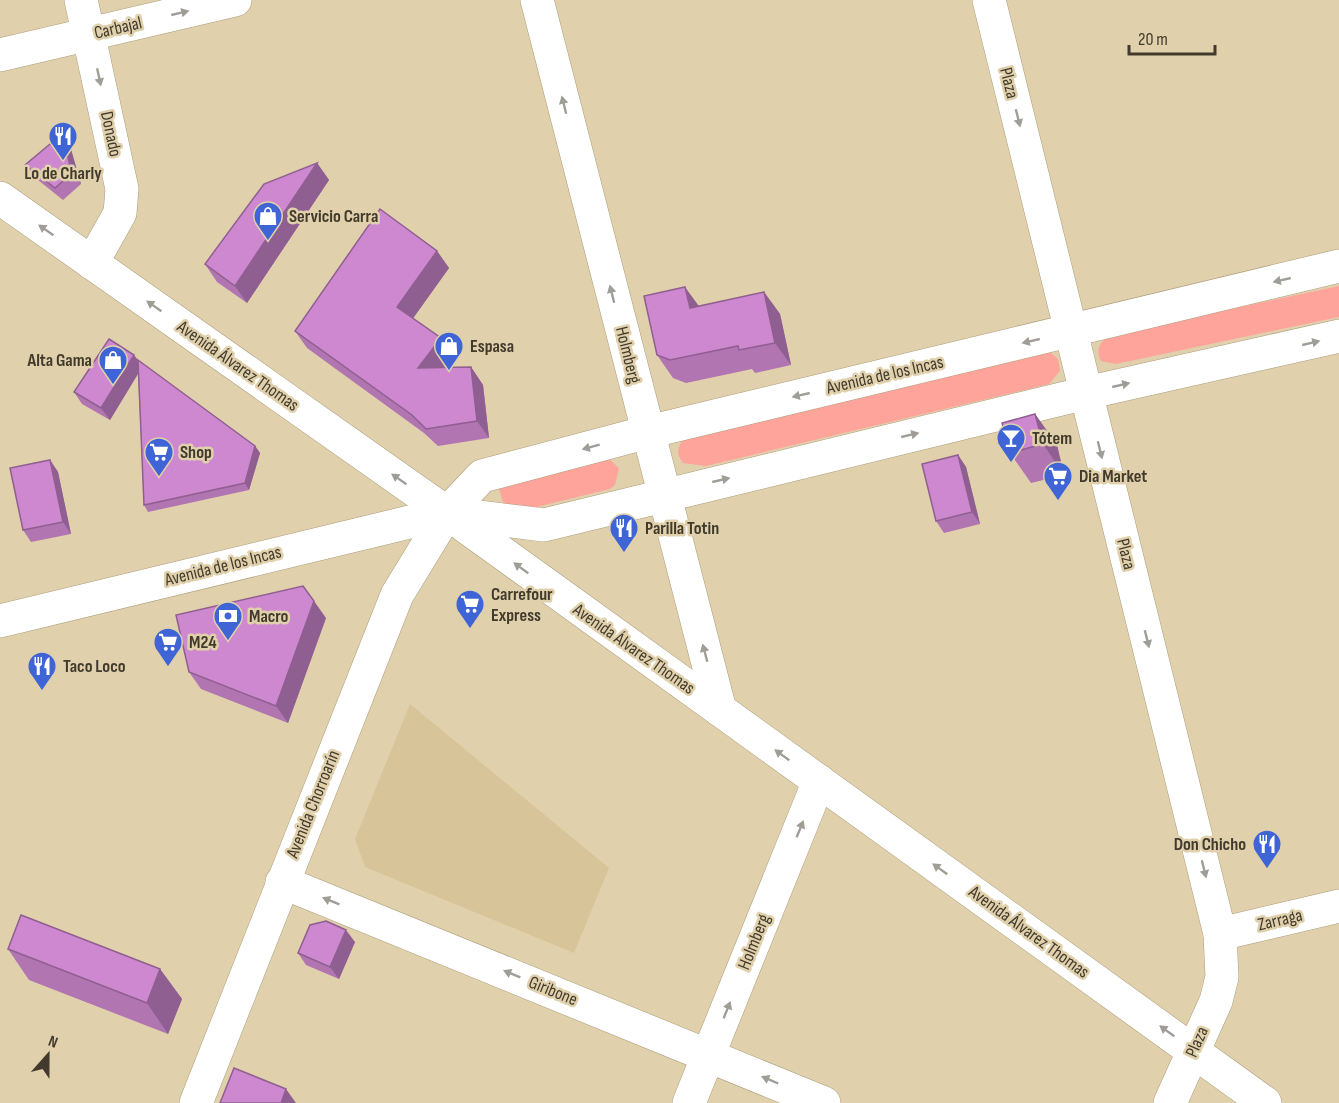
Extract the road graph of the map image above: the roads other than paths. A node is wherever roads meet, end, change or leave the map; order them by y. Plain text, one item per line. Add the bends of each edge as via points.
1 (81, 0) edge
2 (235, 0) edge
3 (537, 0) edge
4 (989, 0) edge
5 (90, 35) junction
6 (0, 55) edge
7 (0, 198) edge
8 (92, 263) junction
9 (1339, 266) edge
10 (1071, 331) junction
11 (1339, 336) edge
12 (1086, 393) junction
13 (648, 432) junction
14 (664, 494) junction
15 (447, 513) junction
16 (0, 621) edge
17 (720, 710) junction
18 (819, 781) junction
19 (282, 882) junction
20 (1339, 906) edge
21 (1220, 934) junction
22 (1194, 1051) junction
23 (710, 1055) junction
24 (196, 1103) edge
25 (689, 1103) edge
26 (824, 1103) edge
27 (1170, 1103) edge
28 (1265, 1103) edge

1 - 5 main road, Donado
5 -> 2 main road, Carbajal
13 -> 3 main road, Holmberg
4 -> 10 main road, Plaza
5 - 6 main road, Carbajal
5 -> 8 main road, Donado via 122,189 120,213
8 -> 7 main road, Avenida Álvarez Thomas
15 -> 8 main road, Avenida Álvarez Thomas
9 -> 10 main road, Avenida de los Incas
10 - 12 main road, Plaza
10 -> 13 main road, Avenida de los Incas
12 -> 11 main road, Avenida de los Incas
14 -> 12 main road, Avenida de los Incas
12 -> 21 main road, Plaza
13 - 14 main road, Holmberg
13 -> 15 main road, Avenida de los Incas via 482,476
14 - 15 main road, Avenida de los Incas via 544,525
17 -> 14 main road, Holmberg
15 - 16 main road, Avenida de los Incas
17 -> 15 main road, Avenida Álvarez Thomas
15 - 19 main road, Avenida Chorroarín via 397,595
18 -> 17 main road, Avenida Álvarez Thomas
22 -> 18 main road, Avenida Álvarez Thomas
23 -> 18 main road, Holmberg
23 -> 19 main road, Giribone
19 - 24 main road, Avenida Chorroarín
20 - 21 main road, Zarraga
21 - 22 main road, Plaza via 1222,977
22 - 27 main road, Plaza
22 - 28 main road, Avenida Álvarez Thomas
23 - 25 main road, Holmberg
26 -> 23 main road, Giribone

